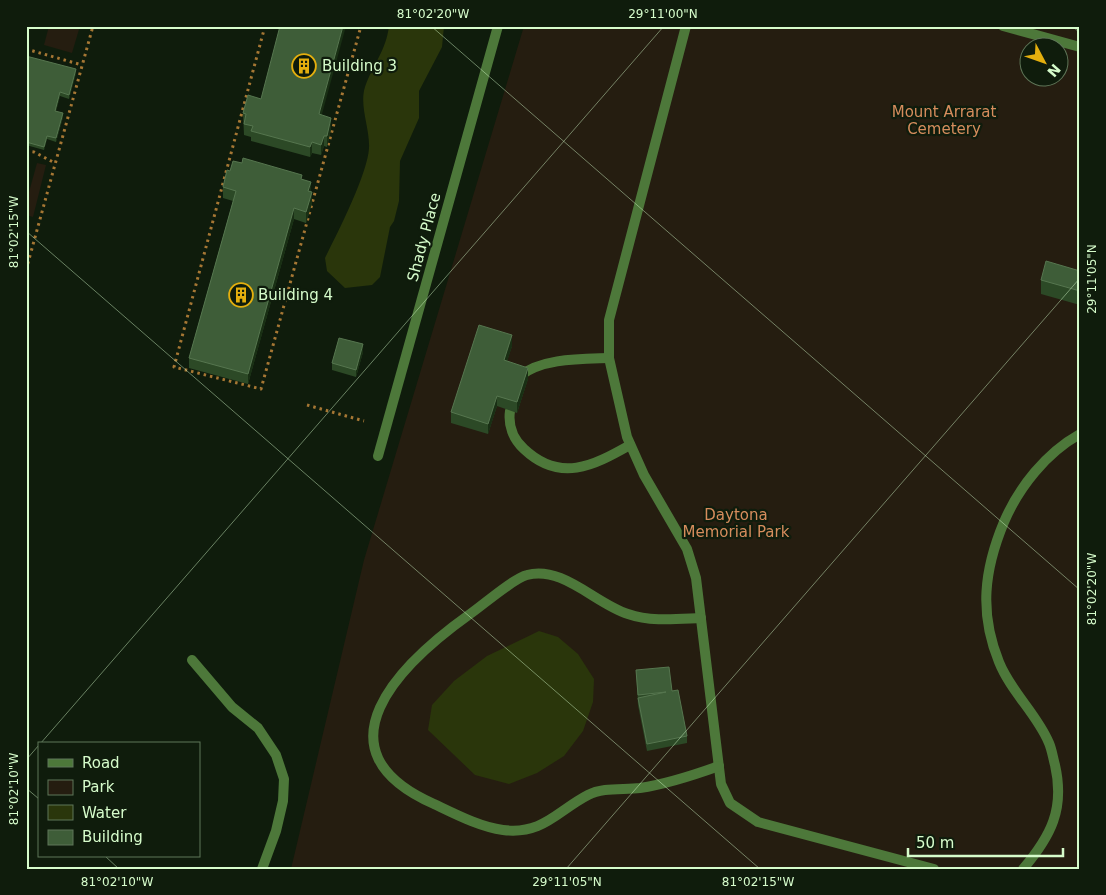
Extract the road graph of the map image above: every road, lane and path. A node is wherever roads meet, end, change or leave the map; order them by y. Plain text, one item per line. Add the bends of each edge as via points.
1 (93, 26) edge
2 (265, 26) edge
3 (362, 26) edge
4 (498, 26) edge
5 (686, 26) edge
6 (1004, 26) edge
7 (1080, 47) edge
8 (26, 49) edge
9 (82, 65) junction
10 (26, 151) edge
11 (55, 163) junction
12 (29, 252) edge
13 (26, 270) edge
14 (608, 358) junction
15 (520, 376) edge
16 (307, 405) dead end
17 (510, 411) edge
18 (364, 421) dead end
19 (1080, 434) edge
20 (630, 444) junction
21 (378, 456) dead end
22 (701, 618) junction
23 (192, 660) dead end
24 (719, 766) junction
25 (262, 869) edge
26 (934, 869) edge
27 (1023, 869) edge

1 - 9 path
2 - 3 path via 174,366 260,389
4 - 21 street, Shady Place
5 - 14 street via 609,320
6 - 7 street
8 - 9 path
9 - 11 path
10 - 11 path
11 - 12 path
12 - 13 path
14 - 15 street via 548,364
14 - 20 street
16 - 18 path
17 - 20 street via 509,422 518,443 536,460 557,469 579,468 602,461
19 - 27 street via 1026,481 993,548 986,578 986,605 1000,662 1050,743 1059,796 1054,823 1040,850
20 - 22 street via 687,549 696,578
22 - 24 street
22 - 24 street via 657,619 628,615 550,574 526,575 424,650 400,674 384,699 372,727 373,736 376,753 391,778 410,794 466,819 503,830 533,828 551,821 589,794 661,783
23 - 25 street via 232,707 258,728 276,755 284,779 283,802
24 - 26 street via 721,784 730,803 758,822

